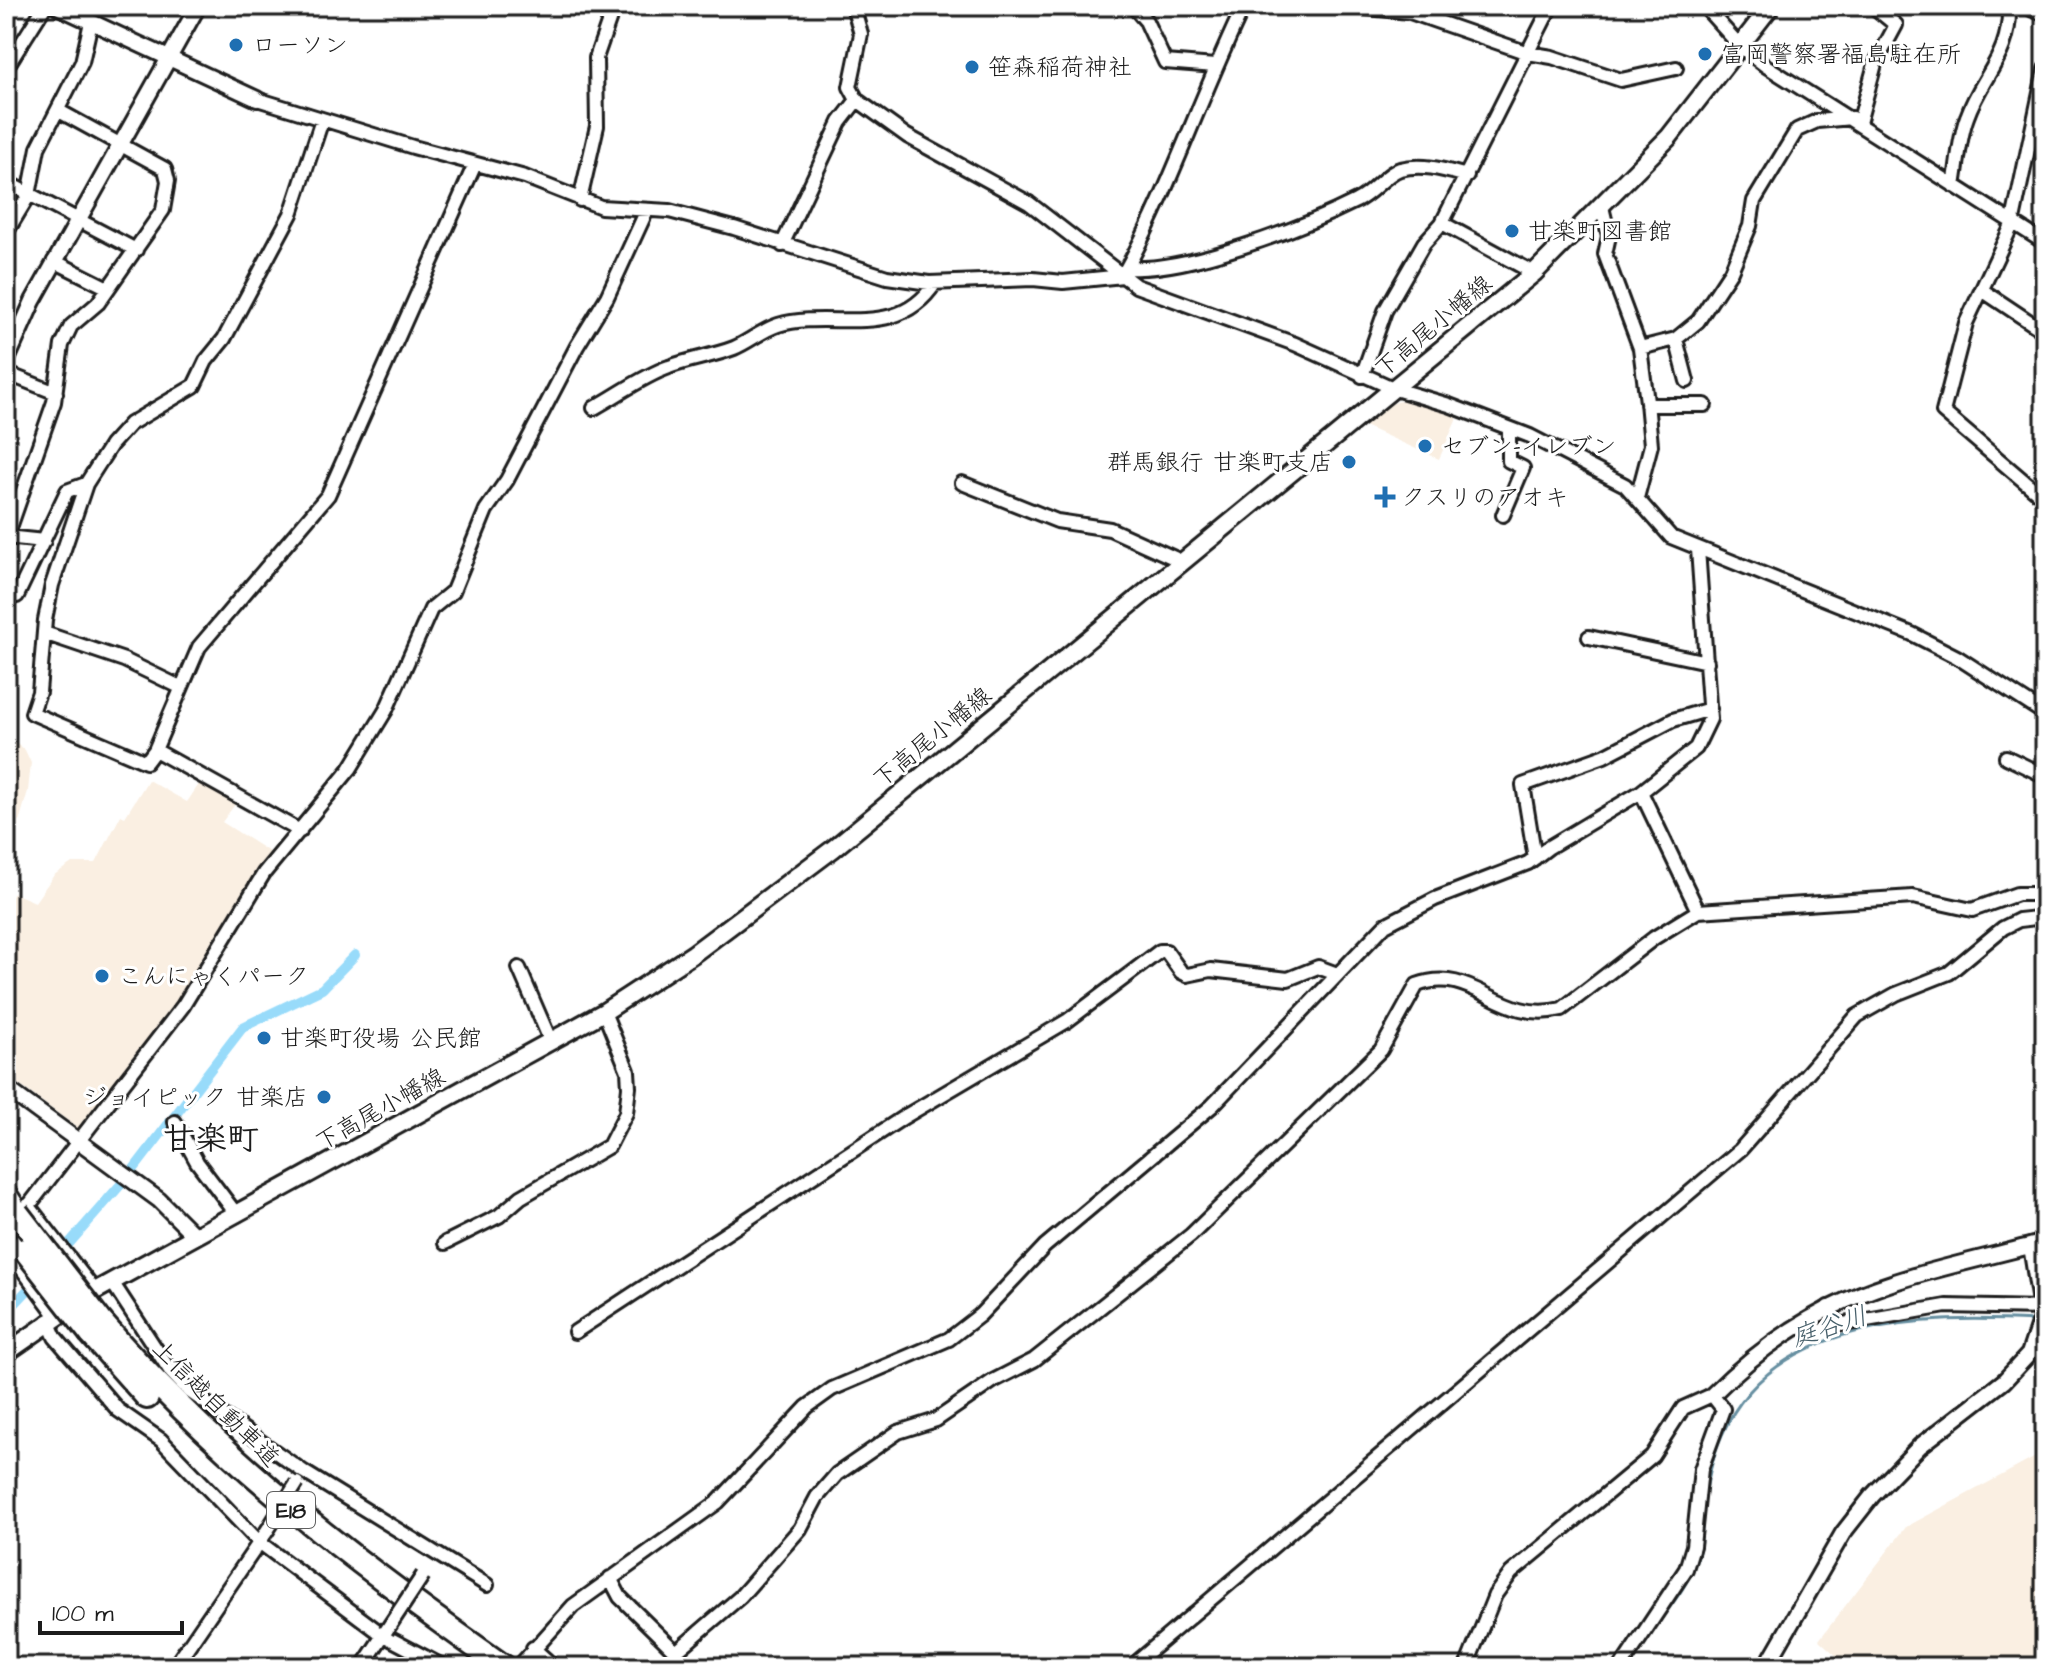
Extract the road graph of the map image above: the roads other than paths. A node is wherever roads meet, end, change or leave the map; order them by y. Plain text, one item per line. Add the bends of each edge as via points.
1 (45, 6) edge
2 (57, 6) edge
3 (198, 6) edge
4 (614, 6) edge
5 (853, 6) edge
6 (1133, 6) edge
7 (1244, 6) edge
8 (1345, 6) edge
9 (1551, 6) edge
10 (1704, 6) edge
11 (1771, 6) edge
12 (1873, 6) edge
13 (2009, 6) edge
14 (2034, 6) edge
15 (2045, 10) edge
16 (91, 22) junction
17 (1740, 46) junction
18 (1528, 53) junction
19 (167, 59) junction
20 (1215, 66) junction
21 (6, 68) edge
22 (1676, 68) dead end
23 (2045, 69) edge
24 (257, 99) joint
25 (857, 100) junction
26 (59, 111) junction
27 (322, 120) junction
28 (1855, 120) junction
29 (120, 144) junction
30 (475, 164) junction
31 (1467, 176) junction
32 (6, 182) edge
33 (1954, 186) junction
34 (29, 195) junction
35 (580, 200) junction
36 (1602, 207) junction
37 (647, 210) junction
38 (77, 220) junction
39 (1442, 223) junction
40 (2012, 225) junction
41 (6, 233) edge
42 (2045, 243) edge
43 (782, 245) junction
44 (136, 250) junction
45 (54, 261) junction
46 (1125, 272) junction
47 (1534, 273) junction
48 (935, 283) junction
49 (106, 287) junction
50 (1982, 290) junction
51 (2045, 332) edge
52 (1676, 339) junction
53 (1640, 348) junction
54 (6, 362) edge
55 (6, 373) edge
56 (1362, 376) junction
57 (1687, 381) dead end
58 (1395, 389) junction
59 (56, 393) junction
60 (1647, 405) junction
61 (1705, 405) dead end
62 (594, 408) dead end
63 (1509, 429) junction
64 (962, 483) dead end
65 (86, 484) junction
66 (1637, 498) junction
67 (2045, 499) edge
68 (1503, 515) dead end
69 (6, 538) edge
70 (44, 541) junction
71 (1698, 549) junction
72 (1183, 562) junction
73 (6, 592) edge
74 (44, 633) junction
75 (1589, 637) dead end
76 (1707, 662) junction
77 (180, 687) junction
78 (1710, 709) junction
79 (2045, 714) edge
80 (155, 750) junction
81 (2006, 757) dead end
82 (2045, 776) edge
83 (1641, 792) junction
84 (300, 831) junction
85 (1535, 858) junction
86 (2045, 894) edge
87 (1698, 911) junction
88 (2045, 917) edge
89 (519, 968) dead end
90 (1337, 974) junction
91 (604, 1012) junction
92 (551, 1042) junction
93 (6, 1088) edge
94 (175, 1122) dead end
95 (79, 1141) junction
96 (237, 1215) junction
97 (12, 1216) edge
98 (195, 1236) junction
99 (445, 1243) dead end
100 (2038, 1244) edge
101 (6, 1256) edge
102 (112, 1282) junction
103 (95, 1291) junction
104 (1828, 1307) junction
105 (2042, 1315) edge
106 (52, 1318) junction
107 (97, 1328) junction
108 (575, 1332) dead end
109 (6, 1353) edge
110 (1712, 1395) junction
111 (300, 1478) junction
112 (262, 1538) junction
113 (434, 1554) junction
114 (610, 1578) junction
115 (487, 1585) dead end
116 (384, 1633) junction
117 (533, 1648) junction
118 (513, 1665) edge
119 (174, 1667) edge
120 (362, 1667) edge
121 (444, 1667) edge
122 (480, 1667) edge
123 (554, 1667) edge
124 (1131, 1667) edge
125 (1466, 1667) edge
126 (1621, 1667) edge
127 (1766, 1667) edge

1 - 21 street
2 - 16 street
3 - 19 street
4 - 35 street via 596,58 597,126
5 - 25 street via 861,34 850,87
6 - 20 street via 1165,62
7 - 20 street
8 - 18 street via 1410,12
9 - 18 street
10 - 17 street
11 - 17 main road, 下高尾小幡線
12 - 28 street via 1896,25
13 - 33 street via 2003,53 1967,116
14 - 15 highway
16 - 19 street
16 - 26 street via 82,62
17 - 28 street
17 - 36 main road, 下高尾小幡線 via 1669,137
18 - 22 street via 1621,80
18 - 31 street
19 - 24 street
19 - 29 street
20 - 46 street
23 - 40 street
24 - 27 street
25 - 43 street via 833,136
25 - 46 street via 907,136 1029,203
26 - 29 street
26 - 34 street via 38,148
27 - 30 street
27 - 65 street via 291,214 194,386 130,424
28 - 33 street
28 - 52 street via 1817,121 1797,130 1754,201 1750,226 1731,271 1698,321
29 - 38 street
29 - 44 street via 165,169 168,181 163,210
30 - 35 street
30 - 77 street via 328,495 219,620
31 - 39 street
31 - 46 street via 1422,166 1397,170 1366,197 1314,220 1165,267
32 - 34 street
33 - 40 street
34 - 38 street
34 - 41 street
35 - 37 street
36 - 47 main road, 下高尾小幡線
36 - 53 street via 1609,236 1605,254
37 - 43 street via 669,211
37 - 84 street via 607,297 486,510 453,591 431,609 386,710 350,769
38 - 44 street
38 - 45 street
39 - 47 street
39 - 56 street via 1424,243 1385,311
40 - 42 street
40 - 50 street
43 - 48 street via 887,277
44 - 49 street
45 - 49 street
45 - 54 street
46 - 48 street via 1063,282
46 - 56 street via 1158,296 1295,344
47 - 58 main road, 下高尾小幡線
48 - 62 street via 904,313 775,326 736,347 668,367
49 - 59 street via 98,303 71,326 62,345
50 - 51 street
50 - 67 street via 1966,323 1943,412
52 - 53 street
52 - 57 street
53 - 60 street
55 - 59 street
56 - 58 street
58 - 63 street
58 - 72 main road, 下高尾小幡線
59 - 69 street
60 - 61 street
60 - 66 street via 1651,445
63 - 66 street via 1605,474
63 - 68 street via 1509,461 1523,468
64 - 72 street via 1057,521 1110,529
65 - 70 street via 67,491
65 - 74 street via 52,585
66 - 71 street via 1671,537
69 - 70 street
70 - 73 street via 17,596
71 - 76 street
71 - 79 street via 1912,634
72 - 91 main road, 下高尾小幡線 via 833,849 693,954
74 - 77 street via 124,660
74 - 80 street via 32,713 146,762
75 - 76 street
76 - 78 street
77 - 80 street
78 - 83 street via 1696,748
78 - 85 street via 1523,785
80 - 84 street
81 - 82 street
83 - 85 street
83 - 87 street
84 - 95 street via 264,873 183,1006
85 - 90 street via 1407,911 1385,925
86 - 87 street via 2017,894 1972,910 1913,897
87 - 114 street via 1562,1009 1523,1013 1459,983 1417,985 1381,1050 1191,1235 1034,1360 936,1420 898,1432 837,1474 779,1554 740,1597 676,1652 620,1597
88 - 124 street via 2003,928 1949,973 1857,1016 1741,1149
89 - 92 street
90 - 108 street via 1318,967 1288,979 1211,970 1187,975 1160,951 1067,1021 904,1117
90 - 114 street via 1212,1106 1045,1246 980,1315 949,1339 832,1389 807,1407 718,1502
91 - 92 main road, 下高尾小幡線
91 - 99 street via 628,1071 629,1087 626,1113 609,1146 521,1197 499,1216
92 - 96 main road, 下高尾小幡線
93 - 95 street
94 - 96 street
95 - 97 street
95 - 98 street via 159,1200
96 - 98 main road, 下高尾小幡線
97 - 103 street
97 - 107 highway, 上信越自動車道 / E18, bridge
98 - 102 main road, 下高尾小幡線
100 - 104 street via 1906,1277
100 - 105 street
101 - 106 street via 22,1269
102 - 103 main road, 下高尾小幡線
102 - 111 street via 189,1391
103 - 106 main road, 下高尾小幡線
104 - 105 street via 1838,1325 1946,1306
104 - 110 street via 1769,1343
105 - 127 street via 2029,1354 2014,1372 1920,1446 1872,1496 1843,1533
106 - 109 main road, 下高尾小幡線
106 - 112 street via 55,1337 118,1410 161,1440
107 - 118 highway, 上信越自動車道 / E18 via 278,1499 363,1566
107 - 122 highway, 上信越自動車道 / E18 via 156,1406 263,1505
110 - 125 street via 1683,1408 1652,1456 1511,1573 1495,1595
110 - 126 street via 1723,1409 1701,1469 1688,1563
111 - 112 street, bridge
111 - 113 street
112 - 116 street
112 - 119 street
113 - 115 street
113 - 116 street, bridge
114 - 117 street via 573,1606
116 - 120 street
116 - 121 street
117 - 118 street
117 - 123 street

